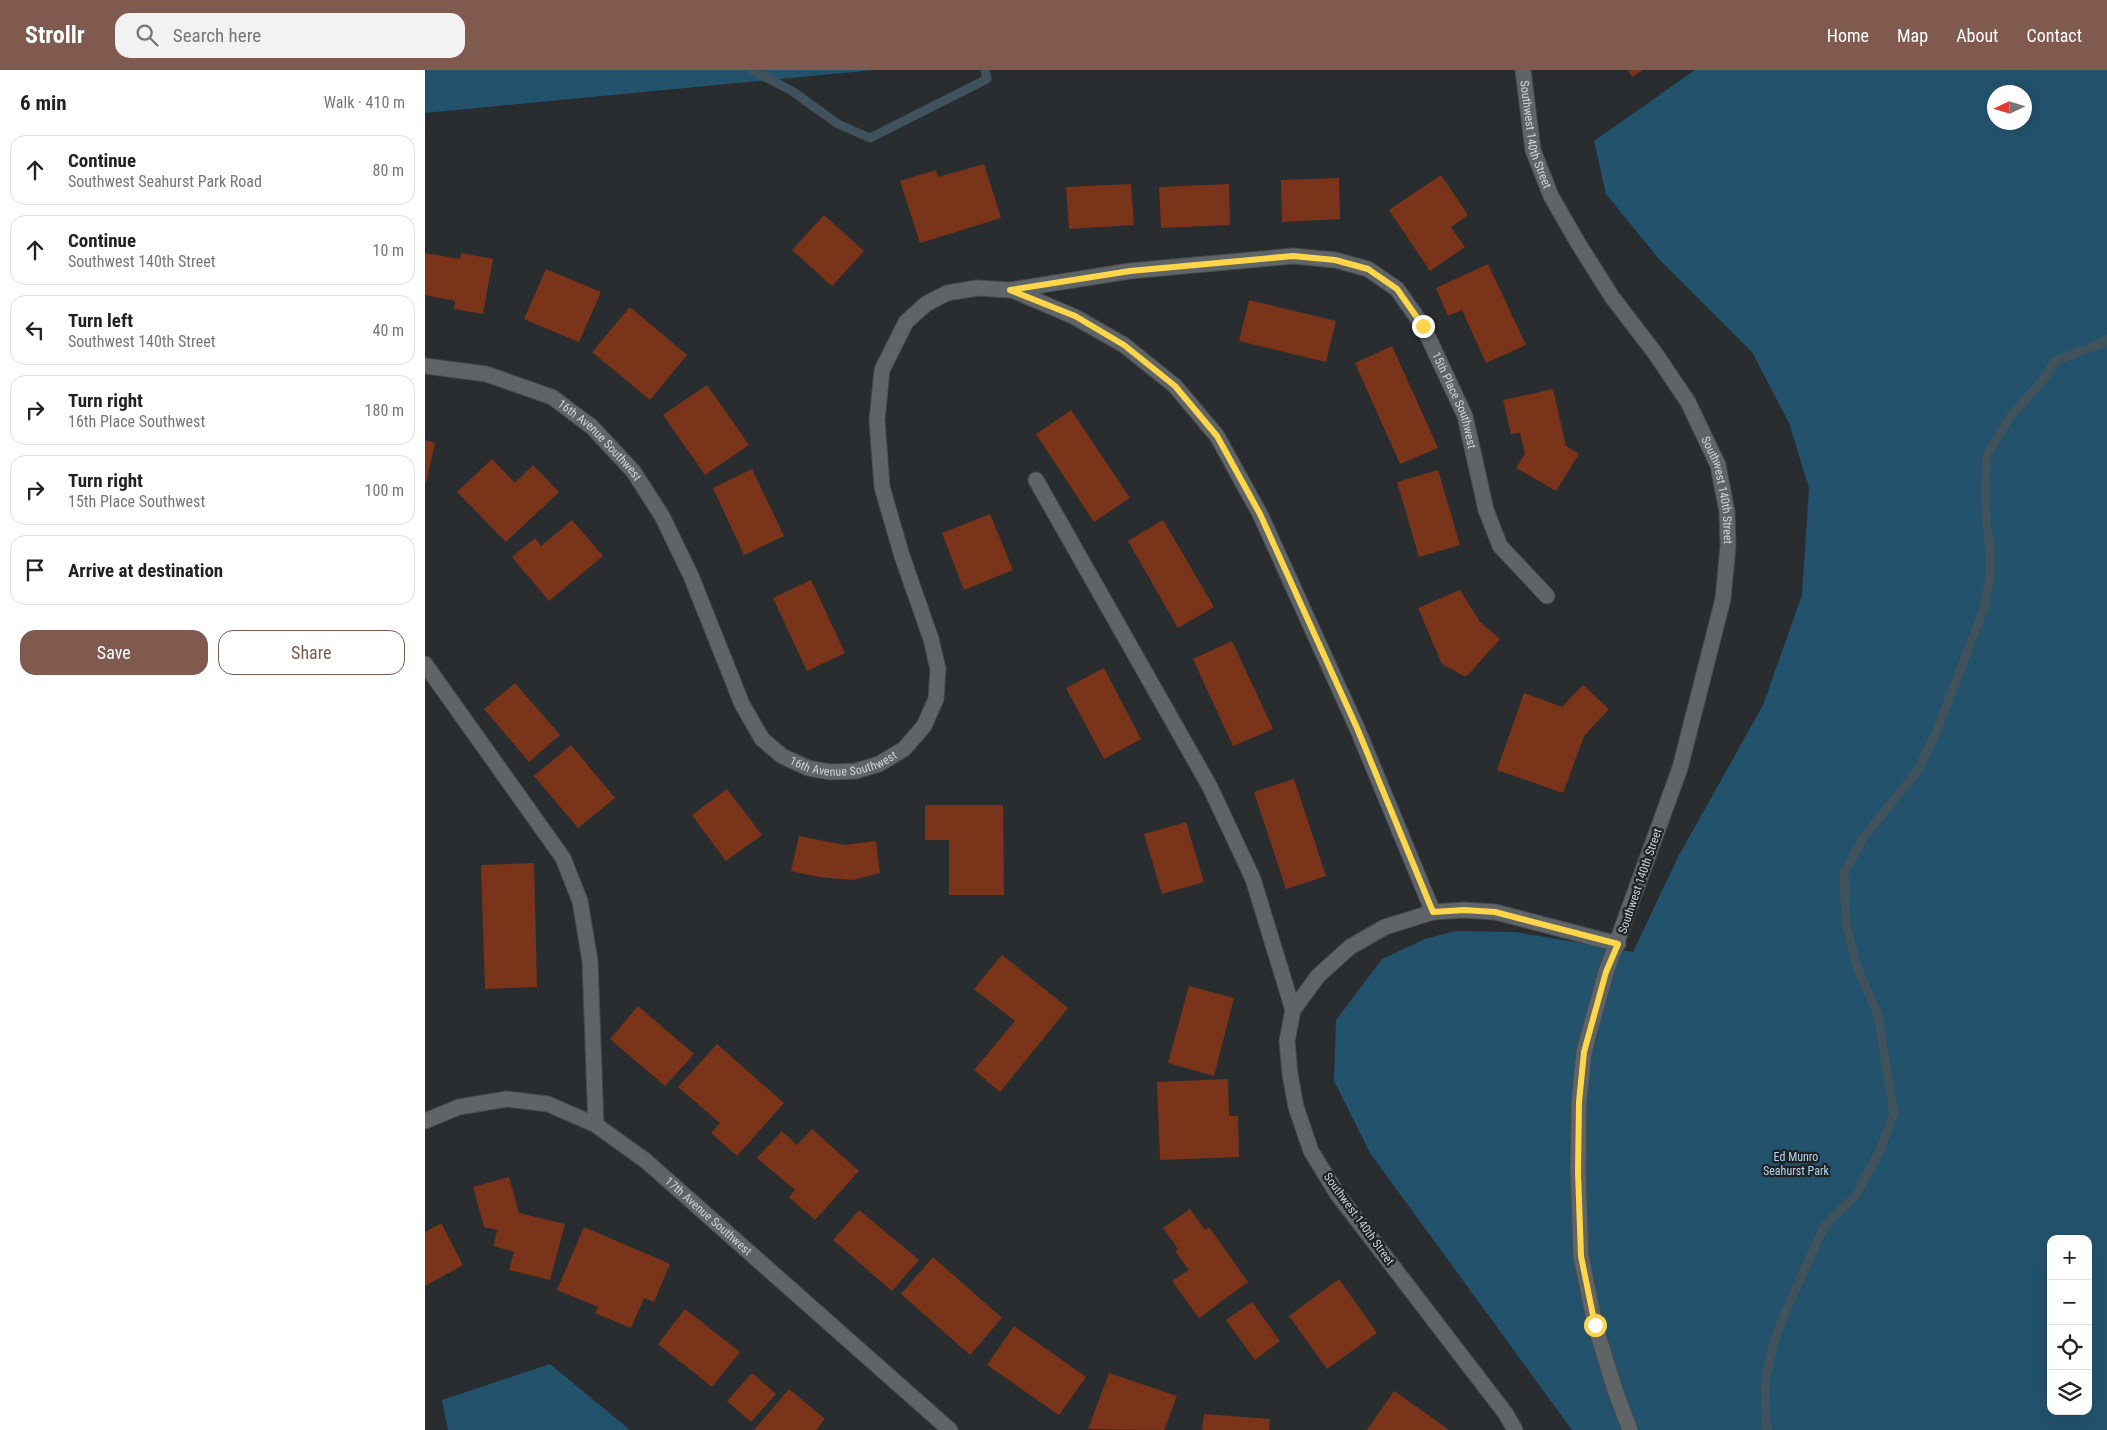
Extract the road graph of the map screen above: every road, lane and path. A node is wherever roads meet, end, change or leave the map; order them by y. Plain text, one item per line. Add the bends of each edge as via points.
1 (1523, 70) edge
2 (1010, 290) junction
3 (425, 366) edge
4 (1036, 480) dead end
5 (1547, 596) dead end
6 (425, 664) edge
7 (1433, 912) junction
8 (1618, 944) junction
9 (1293, 1010) junction
10 (425, 1121) edge
11 (596, 1125) junction
12 (950, 1430) edge
13 (1515, 1430) edge
14 (1629, 1430) edge

1 - 8 street, Southwest 140th Street via 1533,150 1551,196 1612,297 1688,402 1718,465 1727,512 1728,546 1723,599 1710,654 1680,768
2 - 3 street, 16th Avenue Southwest via 977,288 947,294 926,304 906,322 882,370 877,420 882,487 938,669 936,699 924,726 905,749 879,764 856,771 830,772 808,768 782,756 762,739 743,704 691,576 662,516 633,471 592,427 552,397 486,374
2 - 5 street, 15th Place Southwest via 1130,271 1293,256 1335,260 1368,269 1397,289 1423,326 1465,416 1486,510 1500,546
2 - 7 street via 1075,316 1124,345 1175,386 1217,436 1264,523 1357,728
4 - 9 street via 1210,787 1253,879
6 - 11 street via 563,858 580,900 590,961
7 - 8 street, Southwest 140th Street via 1495,912
7 - 9 street, Southwest 140th Street via 1385,927 1350,947 1318,976
8 - 14 street, Southwest 140th Street via 1606,972 1584,1052 1578,1172 1581,1256 1595,1325
9 - 13 street, Southwest 140th Street via 1287,1040 1290,1074 1296,1107 1311,1151 1338,1195
10 - 11 street, 17th Avenue Southwest via 459,1107 507,1099 548,1104
11 - 12 street, 17th Avenue Southwest via 646,1161

